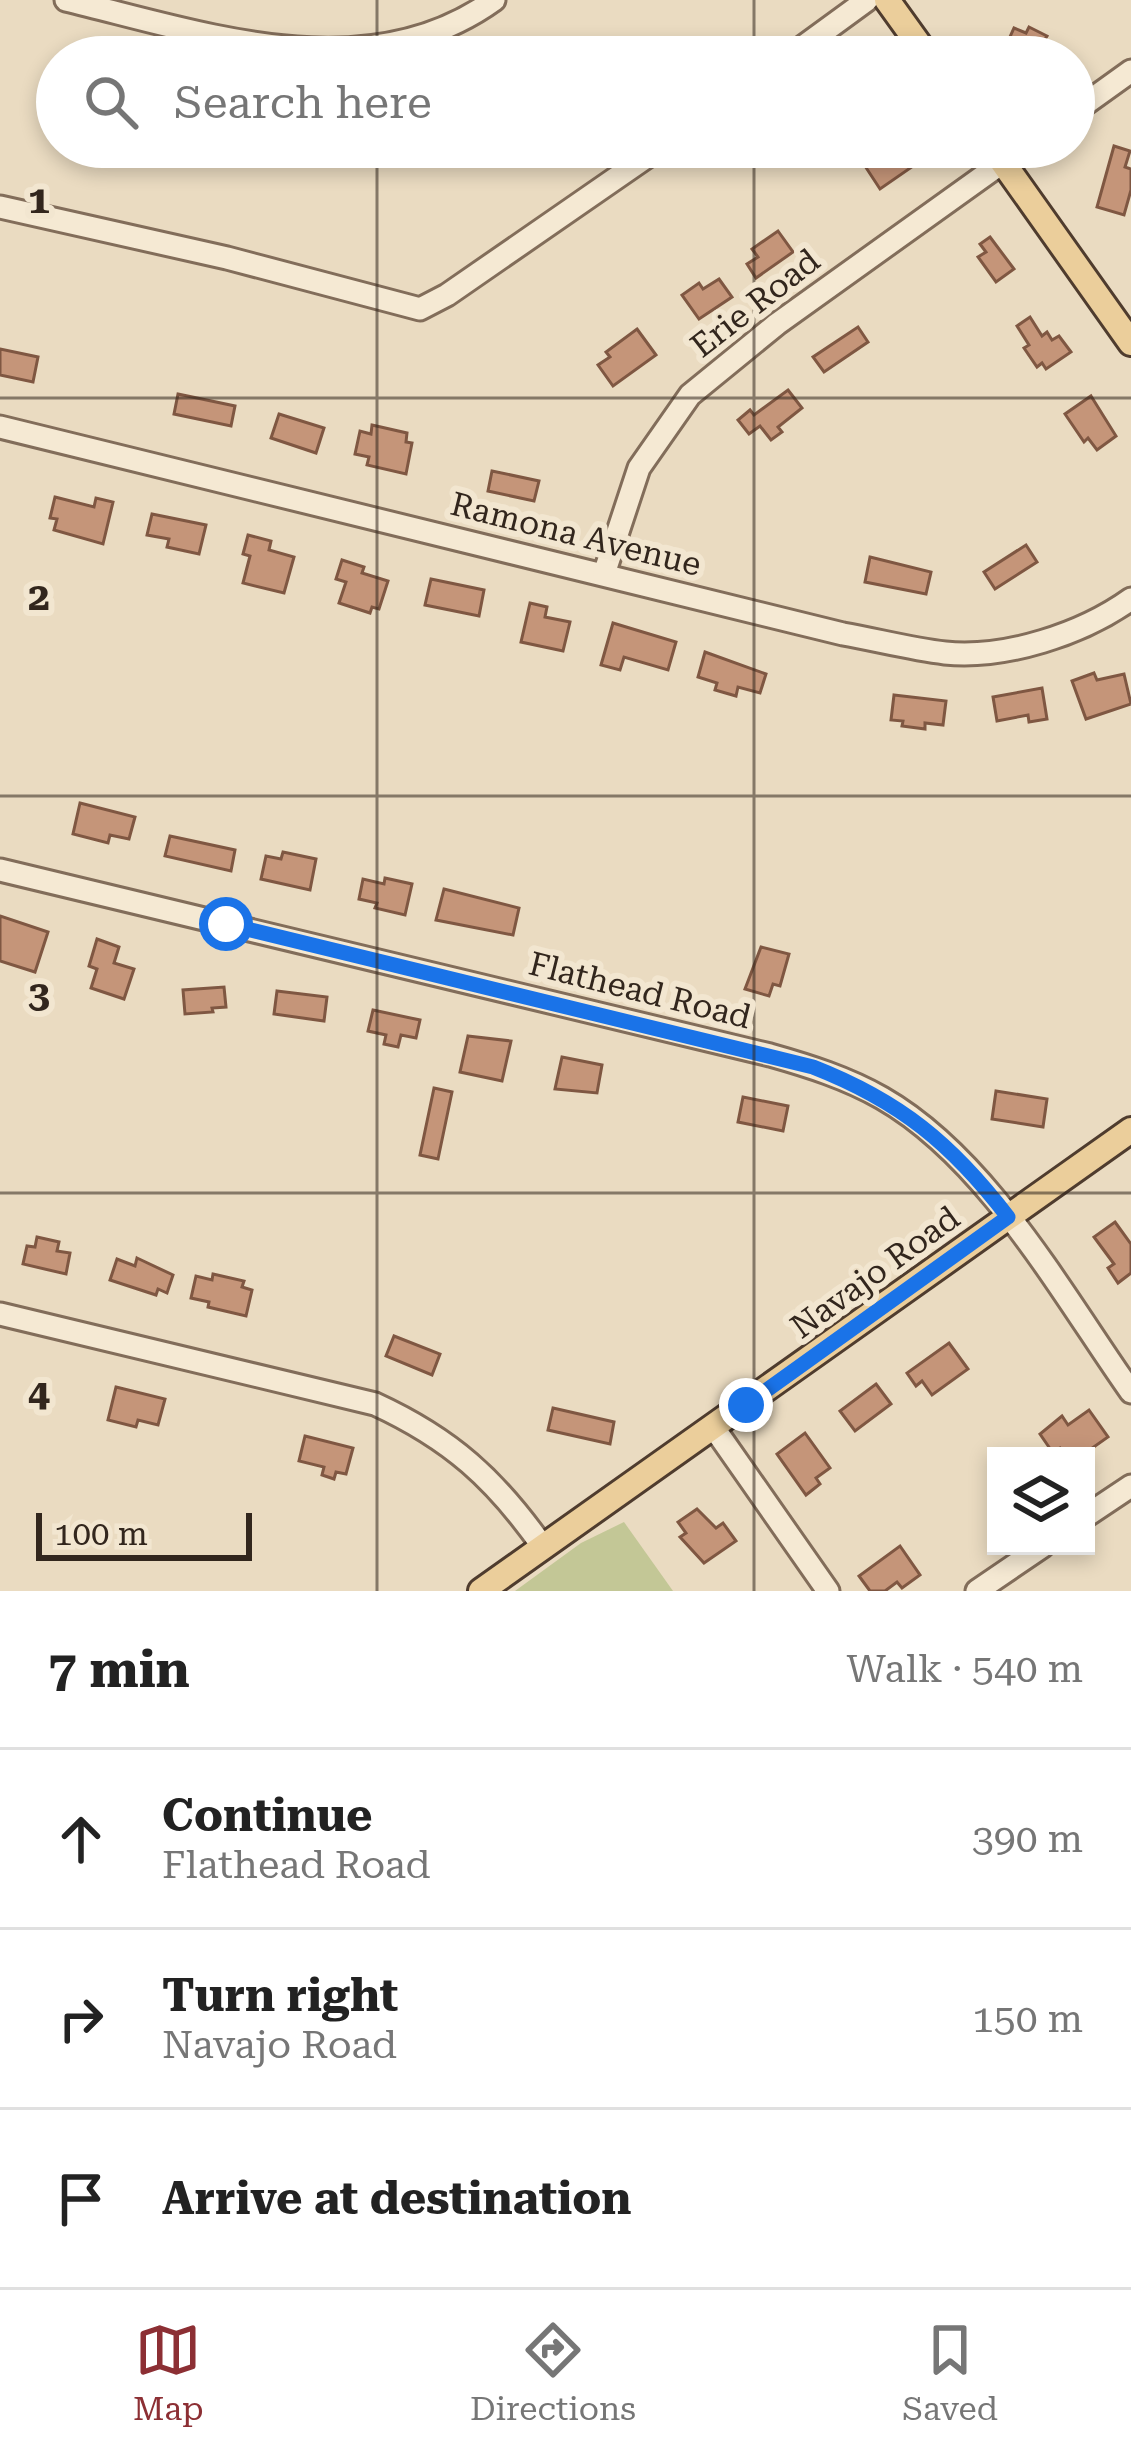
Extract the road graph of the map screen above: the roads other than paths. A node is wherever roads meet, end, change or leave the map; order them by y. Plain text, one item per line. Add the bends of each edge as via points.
1 (66, 0) edge
2 (494, 0) edge
3 (867, 0) edge
4 (887, 0) edge
5 (215, 36) edge
6 (424, 36) edge
7 (818, 36) edge
8 (913, 36) edge
9 (1131, 71) edge
10 (1095, 97) edge
11 (631, 168) edge
12 (979, 168) edge
13 (1007, 168) edge
14 (0, 207) edge
15 (1131, 343) edge
16 (0, 428) edge
17 (604, 574) junction
18 (1131, 599) edge
19 (0, 870) edge
20 (1131, 1130) edge
21 (1008, 1217) junction
22 (0, 1314) edge
23 (1131, 1392) edge
24 (713, 1429) junction
25 (1131, 1486) edge
26 (1095, 1510) edge
27 (544, 1547) junction
28 (1029, 1555) edge
29 (482, 1591) edge
30 (828, 1591) edge
31 (977, 1591) edge

1 - 5 street
2 - 6 street
3 - 7 street
4 - 8 main road
9 - 10 street
11 - 14 street via 420,309
12 - 17 street, Erie Road via 690,395 639,468
13 - 15 main road
16 - 17 street, Ramona Avenue
17 - 18 street, Ramona Avenue via 949,654 1037,645 1104,619
19 - 21 street, Flathead Road via 813,1067 908,1114 954,1152
20 - 21 main road, Navajo Road
21 - 23 street, Flathead Road
21 - 24 main road, Navajo Road
22 - 27 street via 375,1404 457,1450
24 - 27 main road, Navajo Road
24 - 30 street
25 - 26 street
27 - 29 main road, Navajo Road
28 - 31 street

